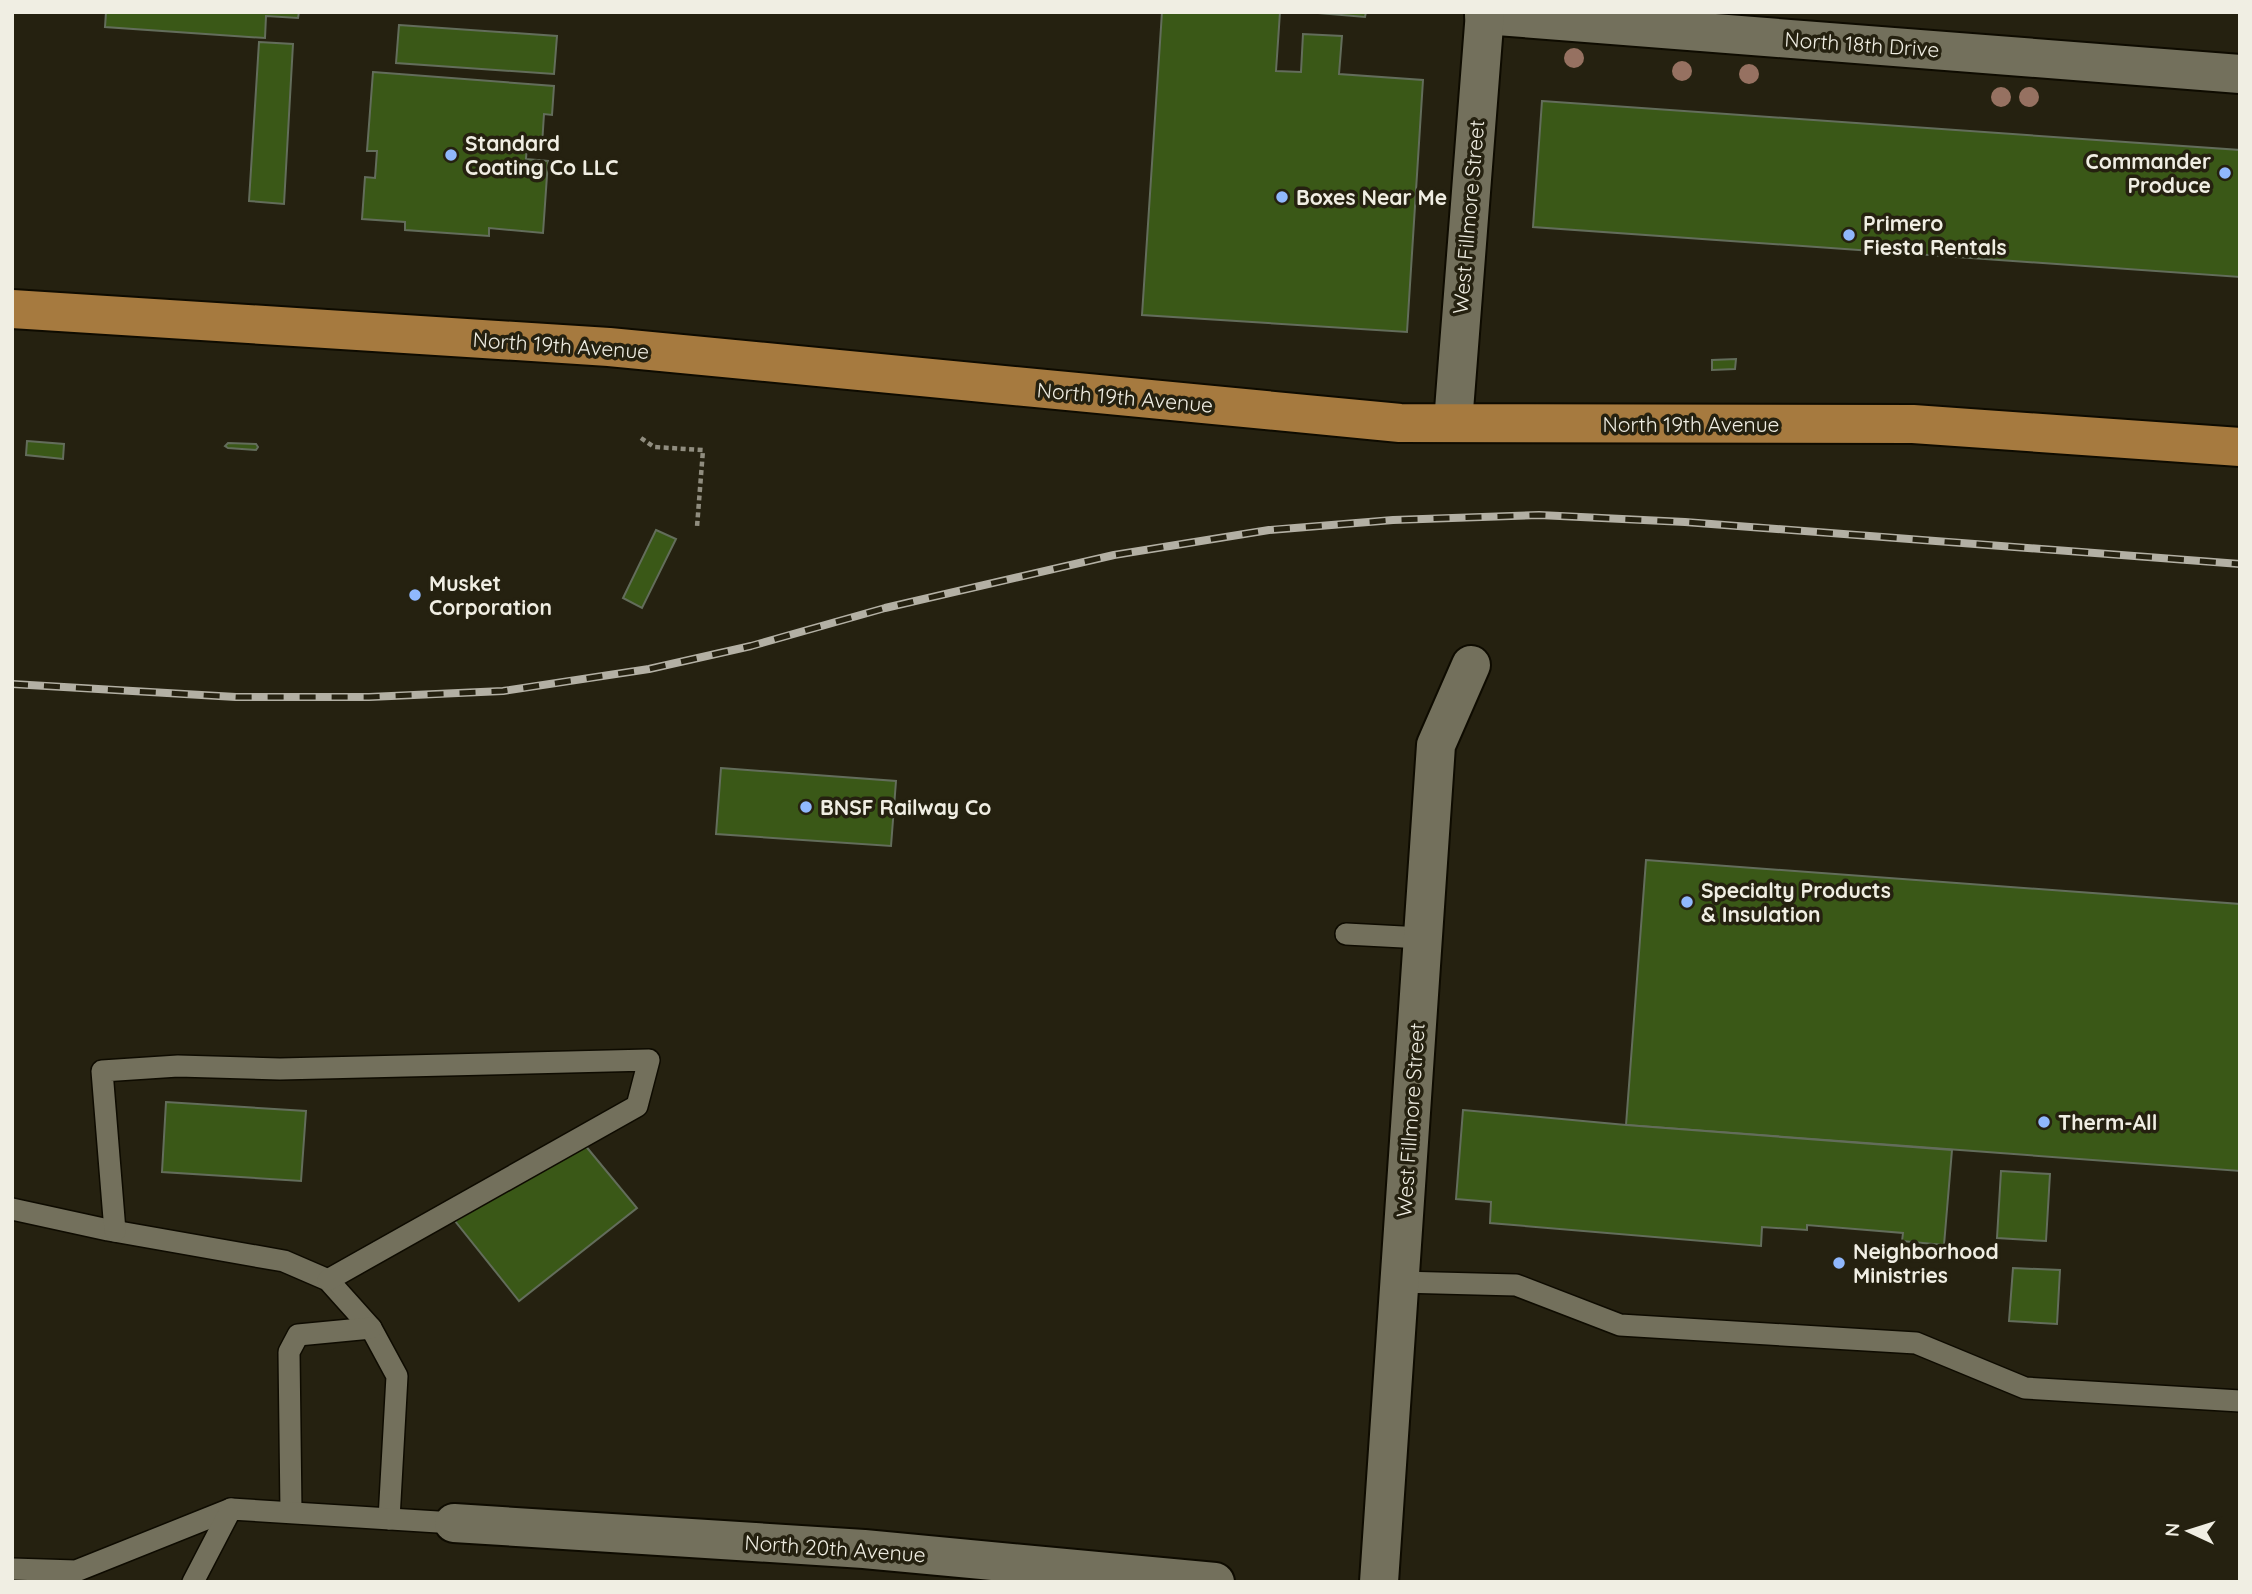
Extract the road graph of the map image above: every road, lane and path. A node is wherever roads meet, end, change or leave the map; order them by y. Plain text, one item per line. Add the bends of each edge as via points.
1 (1484, 13) edge
2 (2240, 74) edge
3 (12, 309) edge
4 (1453, 423) junction
5 (641, 438) dead end
6 (2240, 447) edge
7 (697, 527) dead end
8 (1471, 665) dead end
9 (1346, 934) dead end
10 (1422, 938) junction
11 (12, 1209) edge
12 (115, 1231) junction
13 (328, 1280) junction
14 (1399, 1282) junction
15 (371, 1328) junction
16 (2240, 1401) edge
17 (231, 1509) junction
18 (291, 1512) junction
19 (389, 1519) junction
20 (454, 1523) joint
21 (12, 1569) edge
22 (193, 1582) edge
23 (1215, 1582) edge
24 (1379, 1582) edge

1 - 2 street, North 18th Drive
1 - 4 street, West Fillmore Street
3 - 4 main road, North 19th Avenue via 609,347 1386,421
4 - 6 main road, North 19th Avenue via 1913,424
5 - 7 path via 654,447 703,450
8 - 10 street, West Fillmore Street via 1436,745
9 - 10 lane
10 - 14 street, West Fillmore Street
11 - 12 lane
12 - 13 lane via 284,1261
12 - 13 lane via 102,1071 649,1060 637,1106
13 - 15 lane
14 - 16 lane via 1516,1285 1620,1325 1916,1343 2025,1388
14 - 24 street, West Fillmore Street
15 - 18 lane via 298,1335 289,1352
15 - 19 lane via 397,1376
17 - 18 lane
17 - 21 lane via 76,1571
17 - 22 lane
18 - 19 lane
19 - 20 lane
20 - 23 street, North 20th Avenue via 864,1549

